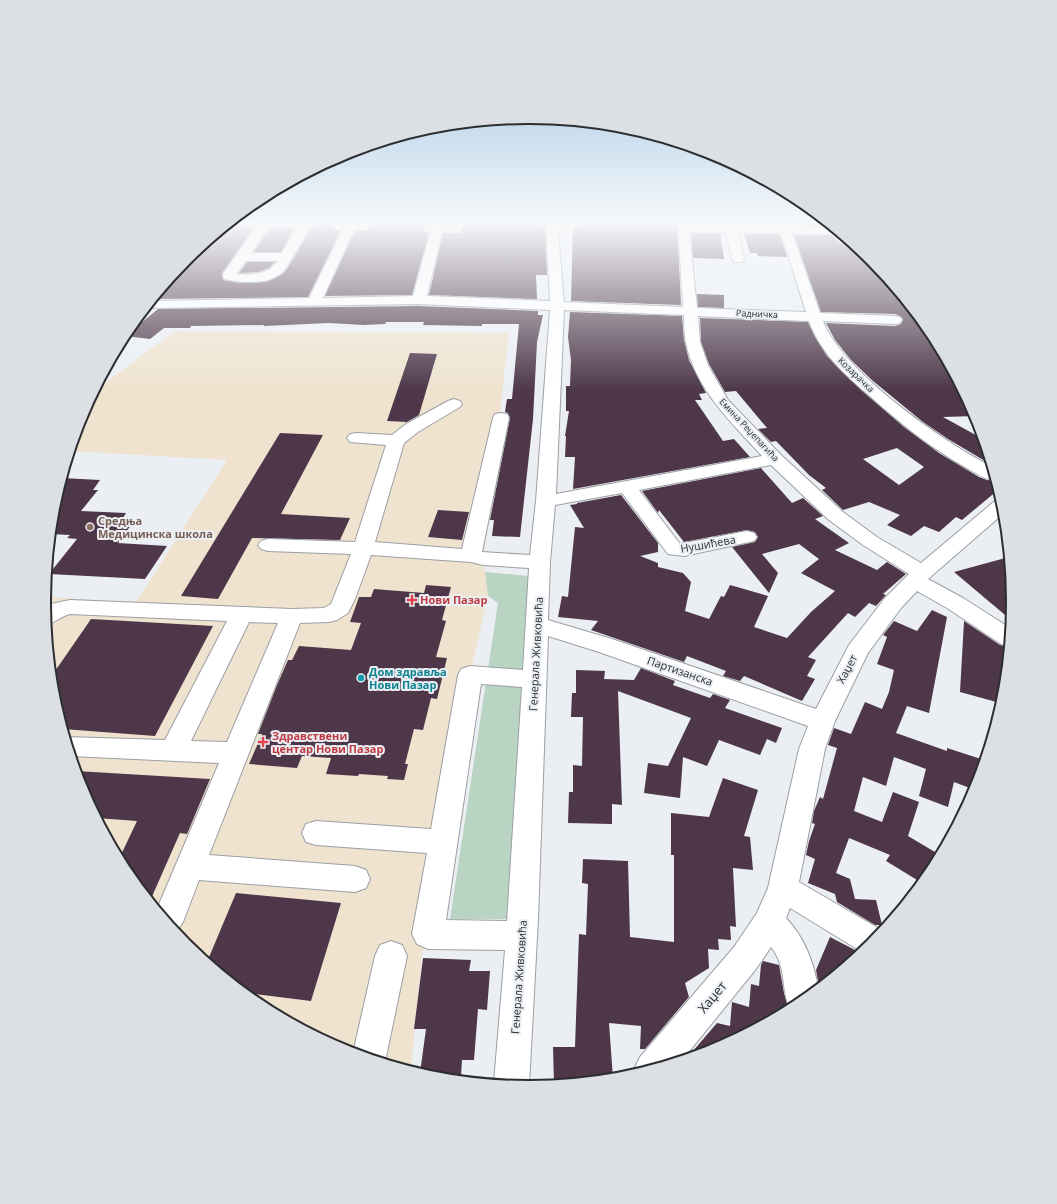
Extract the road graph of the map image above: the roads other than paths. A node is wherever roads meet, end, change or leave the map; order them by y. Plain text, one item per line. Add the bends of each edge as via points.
1 (248, 279) edge
2 (325, 279) edge
3 (425, 279) edge
4 (555, 279) edge
5 (688, 279) edge
6 (802, 279) edge
7 (420, 300) junction
8 (314, 302) junction
9 (235, 303) junction
10 (557, 305) junction
11 (153, 307) edge
12 (690, 311) junction
13 (815, 318) junction
14 (895, 320) dead end
15 (454, 404) dead end
16 (501, 418) dead end
17 (356, 438) dead end
18 (396, 441) junction
19 (775, 459) junction
20 (988, 472) edge
21 (627, 487) junction
22 (546, 501) junction
23 (997, 509) edge
24 (747, 537) dead end
25 (268, 545) dead end
26 (363, 549) junction
27 (471, 556) junction
28 (540, 562) junction
29 (918, 577) junction
30 (51, 614) edge
31 (242, 614) junction
32 (292, 616) junction
33 (538, 625) junction
34 (1005, 635) edge
35 (534, 679) junction
36 (822, 721) junction
37 (73, 746) edge
38 (173, 750) junction
39 (236, 753) junction
40 (316, 833) dead end
41 (443, 842) junction
42 (190, 866) junction
43 (355, 879) dead end
44 (783, 888) junction
45 (169, 917) edge
46 (769, 922) junction
47 (522, 936) junction
48 (867, 939) edge
49 (391, 956) dead end
50 (802, 993) edge
51 (370, 1052) edge
52 (658, 1061) edge
53 (512, 1079) edge

1 - 9 street
2 - 8 street
3 - 7 street
4 - 10 street, Генерала Живковића
5 - 12 street, Емина Реџепагића
6 - 13 street, Козарачка
7 - 8 street, Радничка
7 - 10 street, Радничка
8 - 9 street, Радничка
9 - 11 street, Радничка
10 - 12 street, Радничка
10 - 22 street, Генерала Живковића
12 - 13 street, Радничка
12 - 19 street, Емина Реџепагића via 692,342 704,375 721,402
13 - 14 street, Радничка
13 - 20 street, Козарачка via 832,351 874,392 929,436
15 - 18 street via 412,428
16 - 27 street
17 - 18 street
18 - 26 street
19 - 21 street
19 - 29 street, Емина Реџепагића via 836,516
21 - 22 street
21 - 24 street, Нушићева via 675,550
22 - 28 street, Генерала Живковића
23 - 29 street, Хаџет
25 - 26 street
26 - 27 street
26 - 32 street via 340,608 329,615
27 - 28 street
28 - 33 street, Генерала Живковића
29 - 34 street, Емина Реџепагића
29 - 36 street, Хаџет via 870,632 857,651
30 - 31 street via 59,609 70,607
31 - 32 street
31 - 38 street
32 - 39 street
33 - 35 street, Генерала Живковића
33 - 36 street, Партизанска via 607,646
35 - 41 street via 470,675
35 - 47 street, Генерала Живковића
36 - 44 street, Хаџет via 812,749
37 - 38 street
38 - 39 street
39 - 42 street
40 - 41 street
41 - 47 street via 428,934
42 - 43 street
42 - 45 street
44 - 46 street, Хаџет
44 - 48 street
46 - 50 street via 790,947 798,965
46 - 52 street, Хаџет via 745,958
47 - 53 street, Генерала Живковића
49 - 51 street

